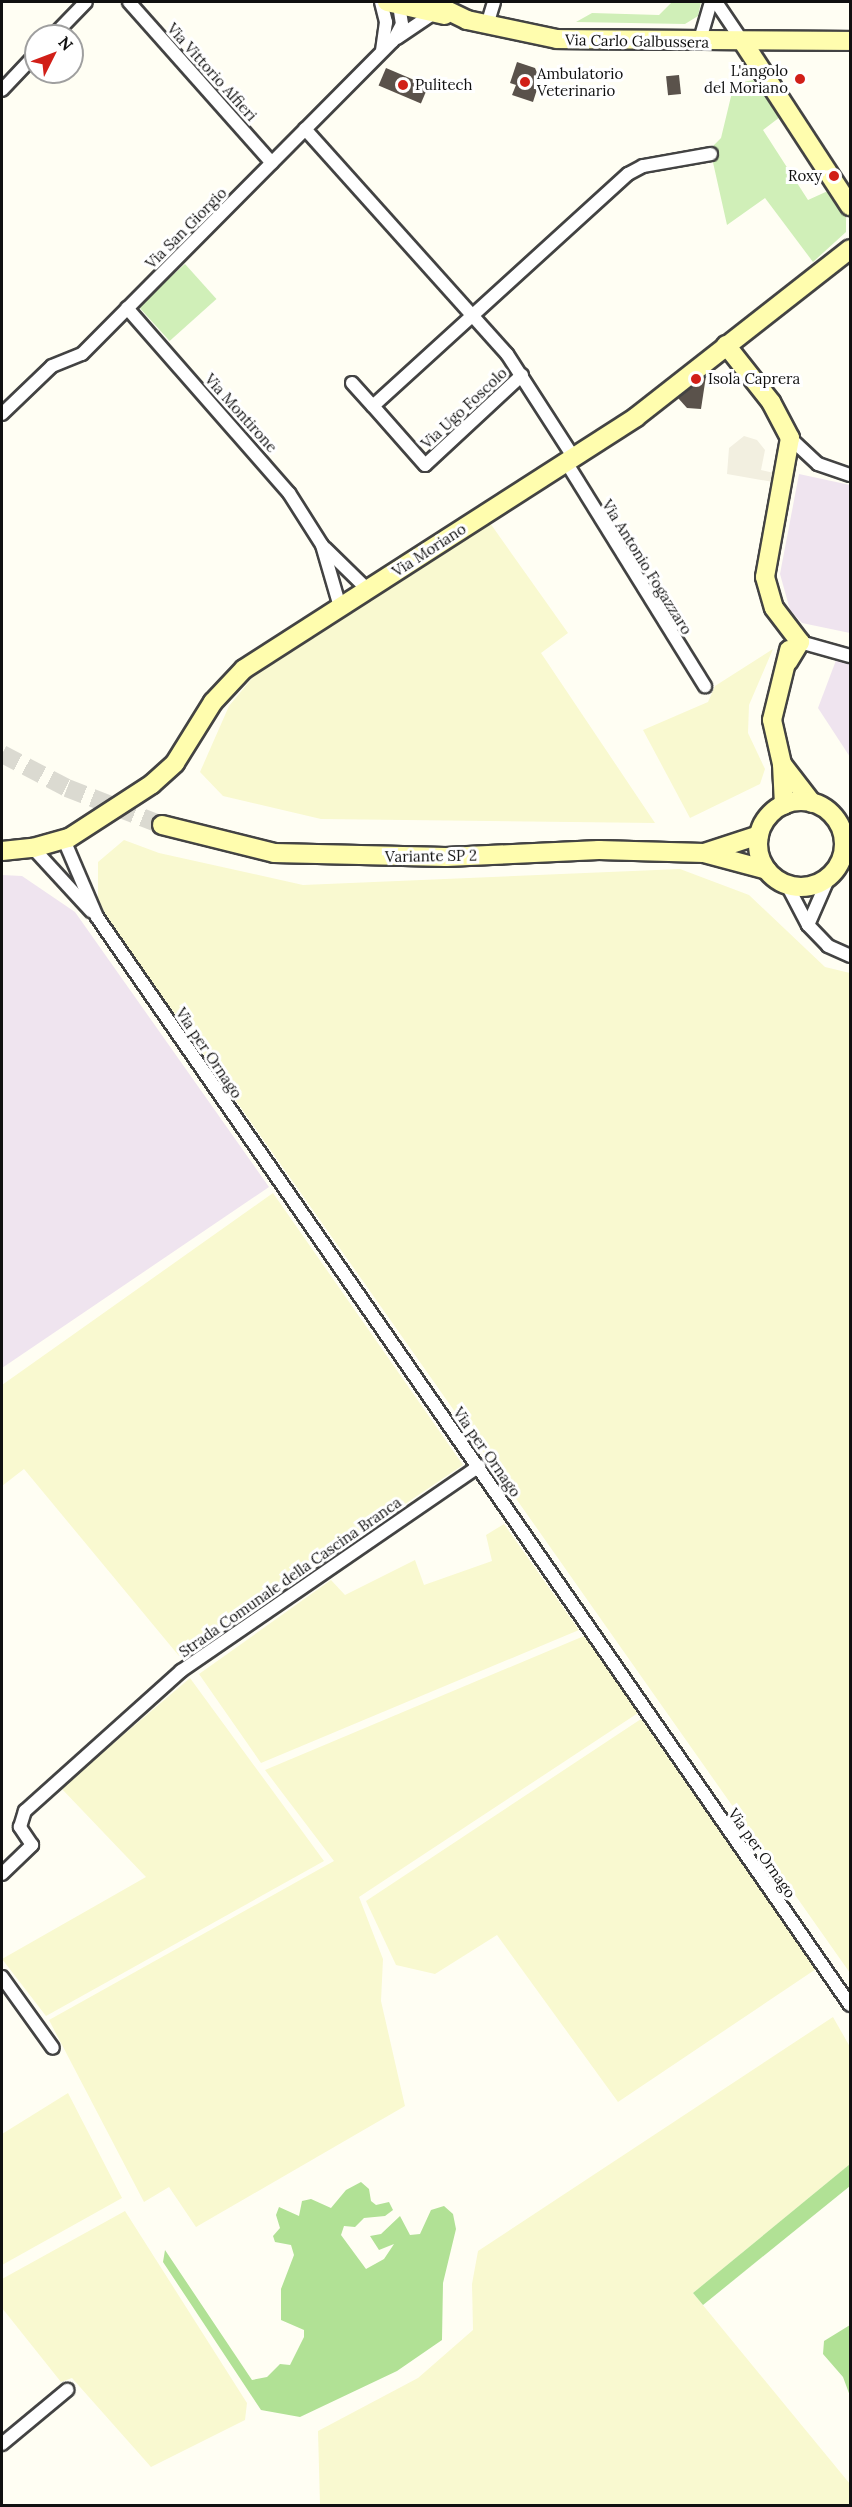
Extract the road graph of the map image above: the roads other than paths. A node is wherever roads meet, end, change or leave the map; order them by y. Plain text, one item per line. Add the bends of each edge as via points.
1 (86, 2) edge
2 (129, 2) edge
3 (391, 2) edge
4 (494, 2) edge
5 (711, 2) edge
6 (716, 2) edge
7 (432, 7) edge
8 (65, 24) edge
9 (487, 25) junction
10 (393, 41) junction
11 (850, 41) edge
12 (743, 42) junction
13 (699, 43) junction
14 (382, 50) junction
15 (24, 65) edge
16 (4, 84) edge
17 (305, 129) junction
18 (711, 154) dead end
19 (272, 163) junction
20 (850, 206) edge
21 (850, 249) edge
22 (127, 308) junction
23 (471, 314) junction
24 (724, 347) junction
25 (522, 375) junction
26 (352, 383) dead end
27 (373, 406) junction
28 (2, 414) edge
29 (790, 438) junction
30 (570, 460) junction
31 (850, 475) edge
32 (322, 546) junction
33 (367, 589) junction
34 (340, 608) junction
35 (798, 641) junction
36 (850, 656) edge
37 (705, 686) dead end
38 (782, 764) junction
39 (812, 803) junction
40 (784, 805) junction
41 (162, 825) tunnel mouth
42 (846, 832) edge
43 (759, 835) junction
44 (64, 840) junction
45 (18, 850) edge
46 (704, 853) junction
47 (839, 869) edge
48 (767, 870) junction
49 (787, 885) junction
50 (97, 917) junction
51 (807, 925) junction
52 (850, 956) edge
53 (478, 1466) junction
54 (2, 1874) edge
55 (2, 1977) edge
56 (850, 2005) edge
57 (52, 2048) dead end
58 (67, 2390) dead end
59 (2, 2444) edge

1 - 8 street
2 - 19 street, Via Vittorio Alfieri
3 - 7 street, Via Carlo Galbussera
3 - 10 street via 402,24
3 - 14 street
4 - 9 street
5 - 13 street
6 - 12 street
7 - 9 street, Via Carlo Galbussera
7 - 10 street, Via San Giorgio
9 - 13 street, Via Carlo Galbussera via 557,39
10 - 14 street, Via San Giorgio
11 - 12 street, Via Carlo Galbussera
12 - 13 street, Via Carlo Galbussera
12 - 20 street
14 - 17 street, Via San Giorgio
15 - 16 street
17 - 19 street, Via San Giorgio
17 - 23 street, Via Ugo Foscolo
18 - 23 street via 643,166 628,174
19 - 22 street, Via San Giorgio
21 - 24 street, Via Moriano
22 - 28 street, Via San Giorgio via 82,354 52,366
22 - 32 street, Via Montirone via 280,480
23 - 25 street, Via Ugo Foscolo
23 - 27 street
24 - 29 street
24 - 30 street, Via Moriano via 636,417
25 - 27 street, Via Ugo Foscolo via 425,465
25 - 30 street, Via Ugo Foscolo
26 - 27 street
29 - 31 street via 818,464
29 - 35 street via 765,577 774,609
30 - 33 street, Via Moriano
30 - 37 street, Via Antonio Fogazzaro
32 - 33 street
32 - 34 street
33 - 34 street, Via Moriano
34 - 44 street, Via Moriano via 238,674 213,702 171,767
35 - 36 street
35 - 38 street via 772,710
38 - 39 street
38 - 40 street
39 - 40 street
39 - 42 street via 830,813
40 - 43 street via 768,817
41 - 46 street, Variante SP 2 via 249,850 328,857 599,850
42 - 47 street
43 - 46 street, Variante SP 2
43 - 48 street
44 - 45 street, Via Moriano
44 - 50 street, Via per Ornago
45 - 50 street, Via per Ornago via 53,875
46 - 48 street, Variante SP 2
47 - 49 street via 805,887
47 - 51 street
48 - 49 street, Variante SP 2
49 - 51 street
50 - 53 street, Via per Ornago
51 - 52 street via 828,946
53 - 54 street, Strada Comunale della Cascina Branca via 181,1671 19,1818 32,1845
53 - 56 street, Via per Ornago
55 - 57 street
58 - 59 street

